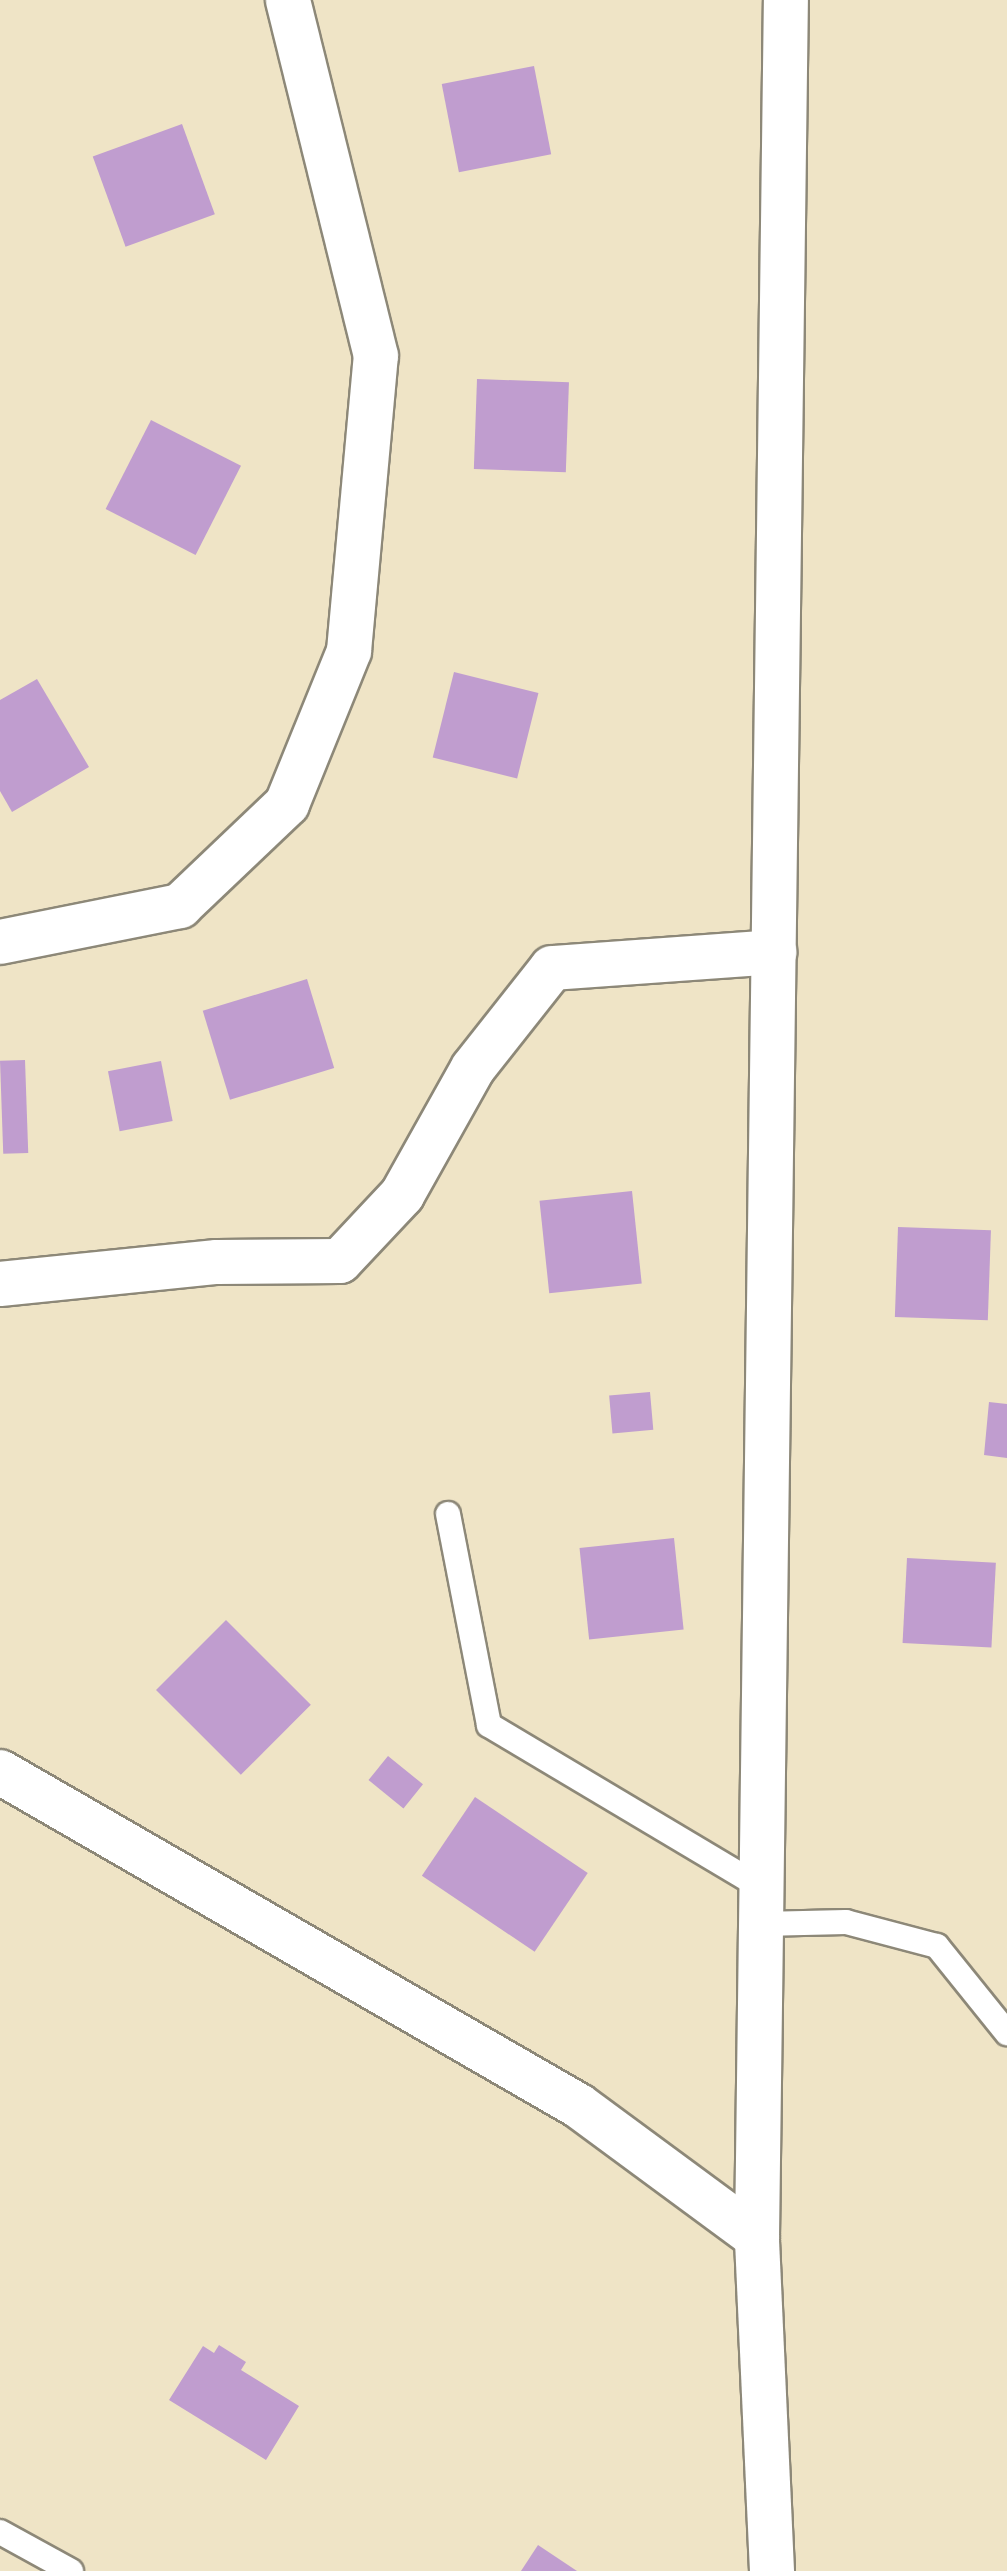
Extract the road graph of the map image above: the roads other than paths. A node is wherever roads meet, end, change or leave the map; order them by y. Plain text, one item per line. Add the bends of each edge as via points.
1 (288, 0) edge
2 (786, 0) edge
3 (0, 942) edge
4 (774, 952) junction
5 (0, 1284) edge
6 (448, 1514) dead end
7 (0, 1772) edge
8 (761, 1906) junction
9 (1007, 2033) edge
10 (757, 2237) junction
11 (0, 2532) edge
12 (71, 2571) edge
13 (772, 2571) edge

1 - 3 street via 376,356 349,651 287,804 180,906
2 - 4 street
4 - 5 street via 552,968 473,1068 402,1195 340,1261 217,1262
4 - 8 street
6 - 8 lane via 489,1725
7 - 10 street via 579,2106
8 - 9 lane via 937,1946
8 - 10 street
10 - 13 street
11 - 12 lane

